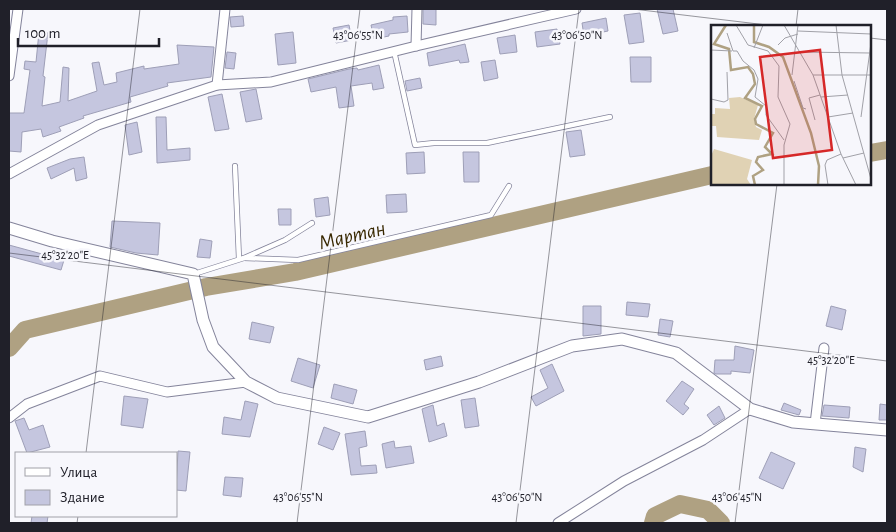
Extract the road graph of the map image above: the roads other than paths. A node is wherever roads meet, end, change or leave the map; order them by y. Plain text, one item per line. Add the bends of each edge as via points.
1 (18, 9) edge
2 (225, 9) edge
3 (417, 9) edge
4 (576, 9) edge
5 (416, 46) junction
6 (394, 51) junction
7 (9, 76) edge
8 (217, 85) junction
9 (610, 117) dead end
10 (235, 166) dead end
11 (9, 174) edge
12 (509, 186) dead end
13 (312, 223) dead end
14 (9, 228) edge
15 (242, 258) junction
16 (193, 274) junction
17 (824, 348) dead end
18 (246, 382) junction
19 (750, 409) junction
20 (9, 418) edge
21 (815, 424) junction
22 (887, 430) edge
23 (558, 523) edge

1 - 7 street
2 - 8 street
3 - 5 street
4 - 5 street
5 - 6 street
6 - 8 street via 271,82
6 - 9 lane via 415,145 487,143
8 - 11 street via 98,125
10 - 15 lane
12 - 15 lane via 491,215 298,260
13 - 15 lane via 285,240
14 - 16 street
15 - 16 lane
16 - 18 street via 202,320 212,347
17 - 21 street
18 - 19 street via 277,398 368,417 480,382 572,346 622,339 676,352
18 - 20 street via 167,392 100,376 27,404
19 - 21 street via 792,422
19 - 23 street via 703,440 624,482
21 - 22 street

